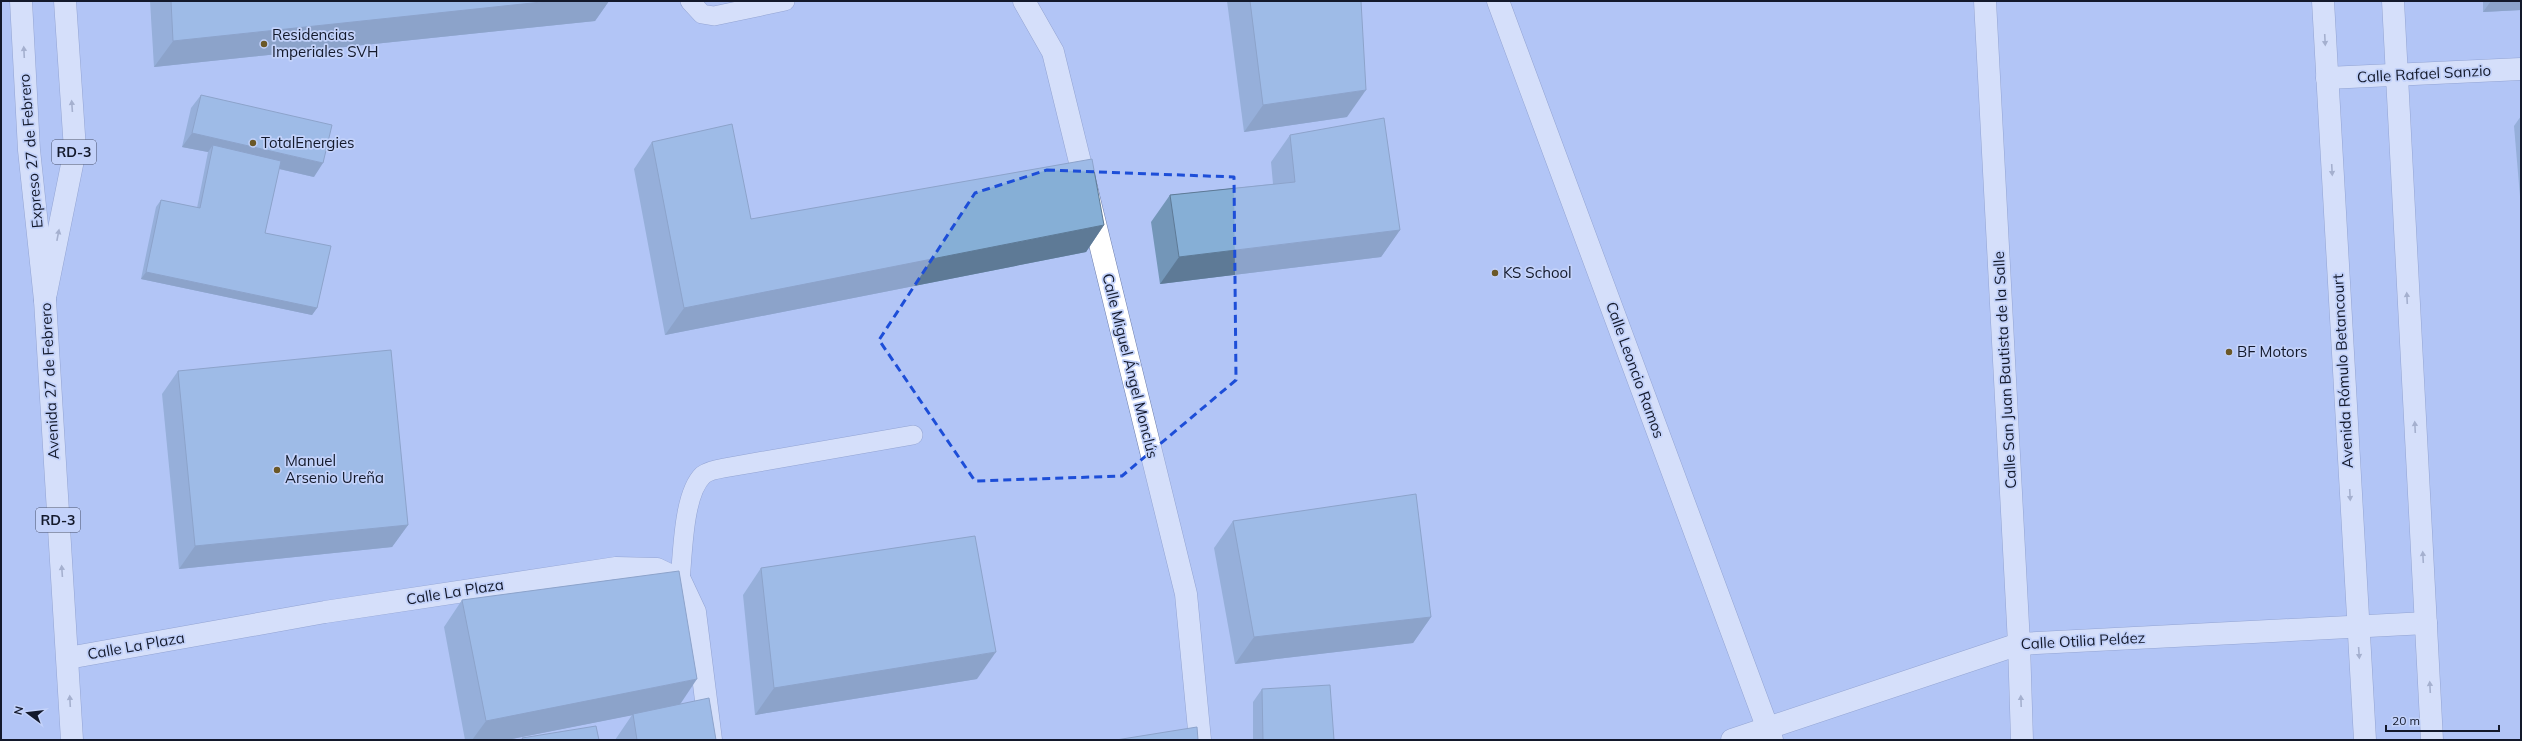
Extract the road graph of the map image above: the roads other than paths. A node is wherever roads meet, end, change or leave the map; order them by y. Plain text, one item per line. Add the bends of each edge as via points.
1 (21, 1) edge
2 (65, 1) edge
3 (690, 1) edge
4 (785, 1) edge
5 (1024, 1) edge
6 (1498, 1) edge
7 (1985, 1) edge
8 (2323, 1) edge
9 (2393, 1) edge
10 (2521, 69) edge
11 (2397, 75) junction
12 (2327, 78) junction
13 (45, 300) junction
14 (913, 435) dead end
15 (680, 580) junction
16 (2426, 623) junction
17 (2358, 627) junction
18 (2019, 644) junction
19 (68, 658) junction
20 (1770, 734) edge
21 (72, 740) edge
22 (711, 740) edge
23 (1200, 740) edge
24 (1732, 740) edge
25 (2022, 740) edge
26 (2365, 740) edge
27 (2432, 740) edge

13 -> 1 main road, Expreso 27 de Febrero / RD-3 via 29,150
13 -> 2 main road, Avenida 27 de Febrero / RD-3 via 75,150
3 - 4 lane via 702,14 714,16
5 - 23 main road, Calle Miguel Ángel Monclús via 1053,52 1186,594
6 - 20 main road, Calle Leoncio Ramos
7 - 18 main road, Calle San Juan Bautista de la Salle
8 -> 12 main road, Avenida Rómulo Betancourt
9 - 11 main road
10 - 11 main road, Calle Rafael Sanzio
11 - 12 main road, Calle Rafael Sanzio
16 -> 11 main road
12 -> 17 main road, Avenida Rómulo Betancourt
19 -> 13 main road, Avenida 27 de Febrero / RD-3
14 - 15 lane via 724,468 704,474 694,489 689,508
15 - 19 main road, Calle La Plaza via 656,569 616,568 325,612
15 - 22 main road via 695,612
16 - 17 main road, Calle Otilia Peláez
27 -> 16 main road
17 - 18 main road, Calle Otilia Peláez
17 -> 26 main road, Avenida Rómulo Betancourt
18 - 20 main road, Calle Otilia Peláez
25 -> 18 main road, Calle San Juan Bautista de la Salle
21 -> 19 main road, Avenida 27 de Febrero / RD-3
20 - 24 main road, Calle Otilia Peláez

